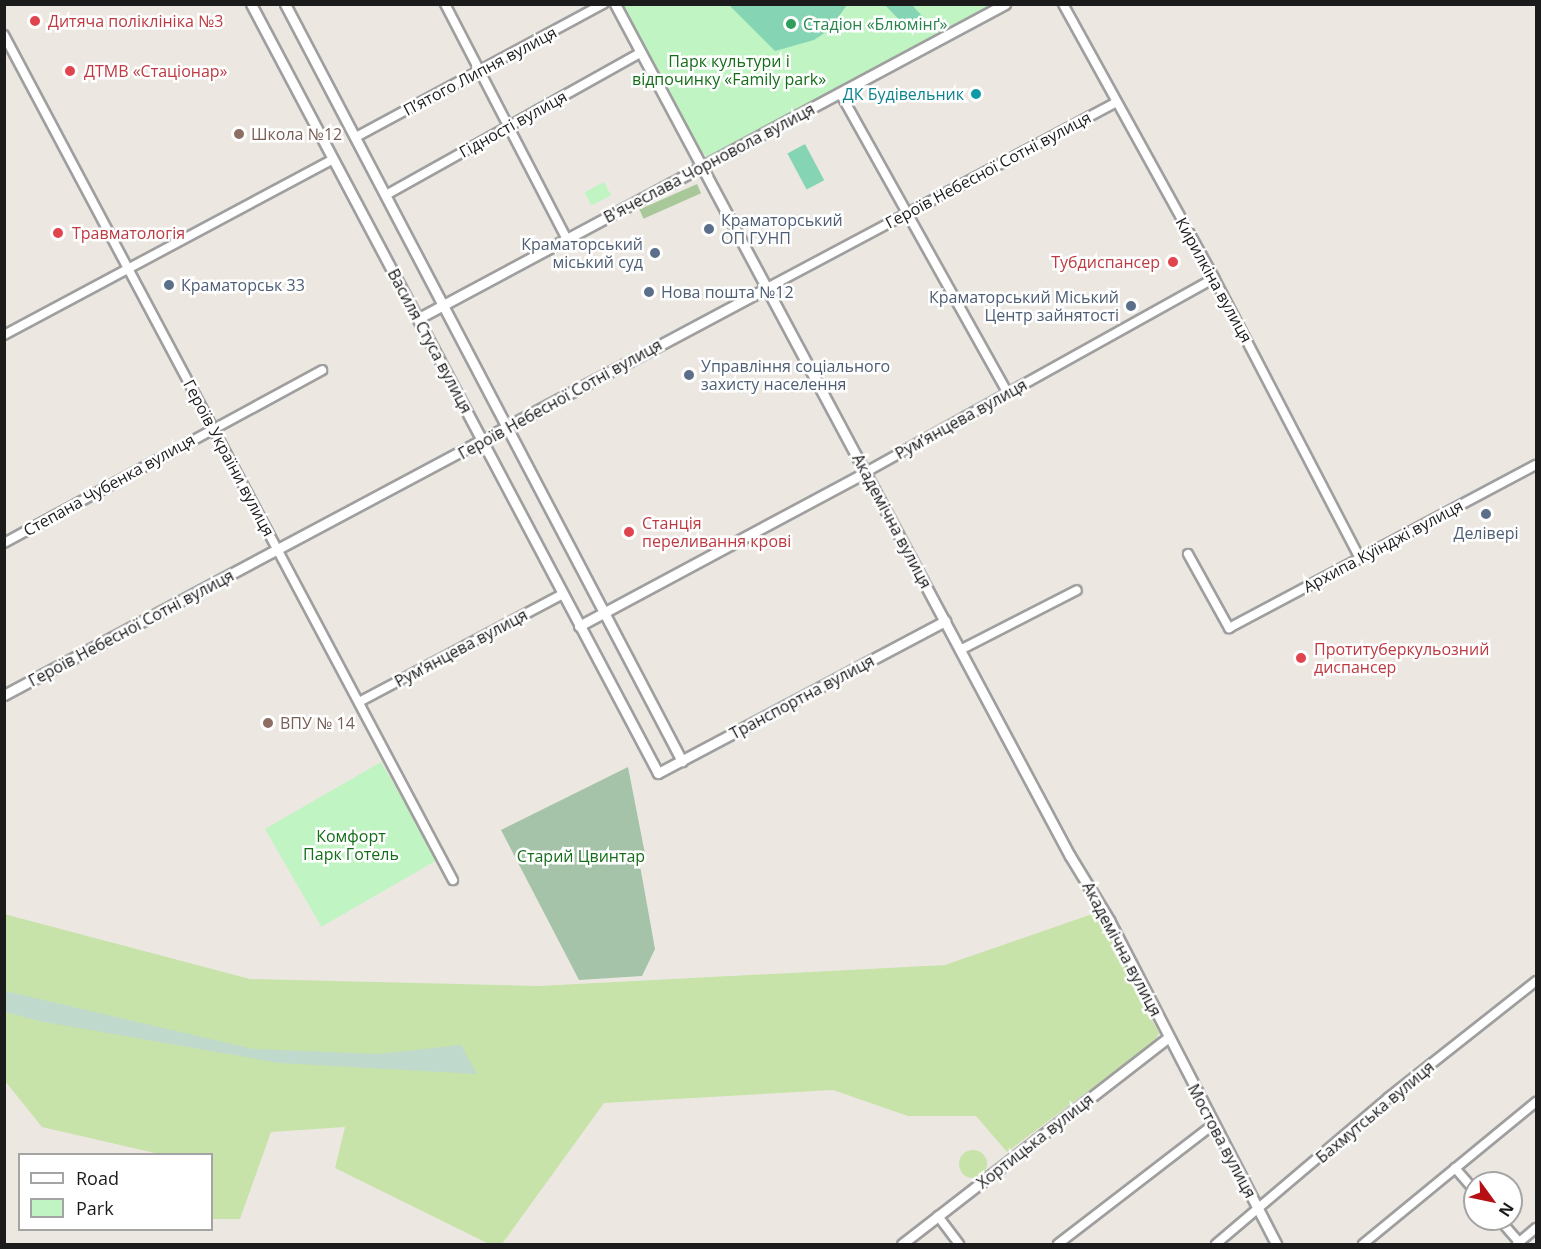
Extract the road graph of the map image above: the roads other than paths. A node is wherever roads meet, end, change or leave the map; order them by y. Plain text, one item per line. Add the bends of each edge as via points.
1 (251, 4) edge
2 (285, 4) edge
3 (445, 4) edge
4 (603, 4) edge
5 (615, 4) edge
6 (1005, 4) edge
7 (1062, 4) edge
8 (4, 35) edge
9 (640, 52) junction
10 (480, 72) junction
11 (840, 93) junction
12 (1115, 103) junction
13 (508, 127) junction
14 (356, 137) junction
15 (333, 159) junction
16 (699, 168) junction
17 (386, 195) junction
18 (909, 212) junction
19 (567, 239) junction
20 (128, 268) junction
21 (1214, 278) junction
22 (767, 288) junction
23 (444, 304) junction
24 (419, 318) junction
25 (4, 335) edge
26 (322, 369) dead end
27 (1008, 393) junction
28 (213, 427) junction
29 (508, 427) junction
30 (482, 442) junction
31 (1536, 465) edge
32 (866, 472) junction
33 (4, 543) edge
34 (278, 550) junction
35 (1188, 554) dead end
36 (1360, 558) junction
37 (1077, 590) dead end
38 (562, 594) junction
39 (606, 612) junction
40 (945, 621) junction
41 (579, 626) junction
42 (960, 650) junction
43 (4, 695) edge
44 (359, 702) junction
45 (682, 761) junction
46 (658, 773) joint
47 (453, 880) dead end
48 (1536, 981) edge
49 (1168, 1038) junction
50 (1536, 1102) edge
51 (1214, 1124) junction
52 (1455, 1168) junction
53 (1463, 1177) edge
54 (1259, 1211) junction
55 (938, 1216) junction
56 (1536, 1228) edge
57 (1509, 1231) edge
58 (1519, 1244) edge
59 (902, 1245) edge
60 (959, 1245) edge
61 (1058, 1245) edge
62 (1216, 1245) edge
63 (1276, 1245) edge
64 (1363, 1245) edge

1 - 15 street, Василя Стуса вулиця
2 - 14 street, Василя Стуса вулиця
3 - 10 street
4 - 10 street, П’ятого Липня вулиця
5 - 9 street, Академічна вулиця
6 - 11 street, В'ячеслава Чорновола вулиця
7 - 12 street, Кирилкіна вулиця
8 - 20 street, Героїв України вулиця
9 - 13 street, Гідності вулиця
9 - 16 street, Академічна вулиця
10 - 13 street
10 - 14 street, П’ятого Липня вулиця
11 - 16 street, В'ячеслава Чорновола вулиця
11 - 18 street
12 - 18 street, Героїв Небесної Сотні вулиця
12 - 21 street, Кирилкіна вулиця
13 - 17 street, Гідності вулиця
13 - 19 street
14 - 17 street, Василя Стуса вулиця
15 - 20 street
15 - 24 street, Василя Стуса вулиця
16 - 19 street, В'ячеслава Чорновола вулиця
16 - 22 street, Академічна вулиця
17 - 23 street, Василя Стуса вулиця
18 - 22 street, Героїв Небесної Сотні вулиця
18 - 27 street
19 - 23 street, В'ячеслава Чорновола вулиця
20 - 25 street
20 - 28 street, Героїв України вулиця
21 - 27 street, Рум’янцева вулиця
21 - 36 street, Кирилкіна вулиця
22 - 29 street, Героїв Небесної Сотні вулиця
22 - 32 street, Академічна вулиця
23 - 24 street, В'ячеслава Чорновола вулиця
23 - 29 street, Василя Стуса вулиця
24 - 30 street, Василя Стуса вулиця
26 - 28 street
27 - 32 street, Рум’янцева вулиця
28 - 33 street, Степана Чубенка вулиця
28 - 34 street, Героїв України вулиця
29 - 30 street, Героїв Небесної Сотні вулиця
29 - 39 street, Василя Стуса вулиця
30 - 34 street, Героїв Небесної Сотні вулиця
30 - 38 street, Василя Стуса вулиця
31 - 36 street, Архипа Куїнджі вулиця
32 - 39 street, Рум’янцева вулиця
32 - 40 street, Академічна вулиця
34 - 43 street, Героїв Небесної Сотні вулиця
34 - 44 street, Героїв України вулиця
35 - 36 street, Архипа Куїнджі вулиця via 1229,628
37 - 42 street
38 - 41 street, Василя Стуса вулиця
38 - 44 street, Рум’янцева вулиця
39 - 41 street, Рум’янцева вулиця
39 - 45 street, Василя Стуса вулиця
40 - 42 street, Академічна вулиця
40 - 45 street, Транспортна вулиця
41 - 46 street, Василя Стуса вулиця
42 - 49 street, Академічна вулиця
44 - 47 street, Героїв України вулиця
45 - 46 street, Транспортна вулиця
48 - 54 street, Бахмутська вулиця via 1388,1098
49 - 51 street, Мостова вулиця
49 - 55 street, Хортицька вулиця
50 - 52 street
51 - 54 street, Мостова вулиця
51 - 61 street
52 - 53 street
52 - 64 street
54 - 62 street, Бахмутська вулиця
54 - 63 street, Мостова вулиця
55 - 59 street, Хортицька вулиця
55 - 60 street
56 - 58 street
57 - 58 street

